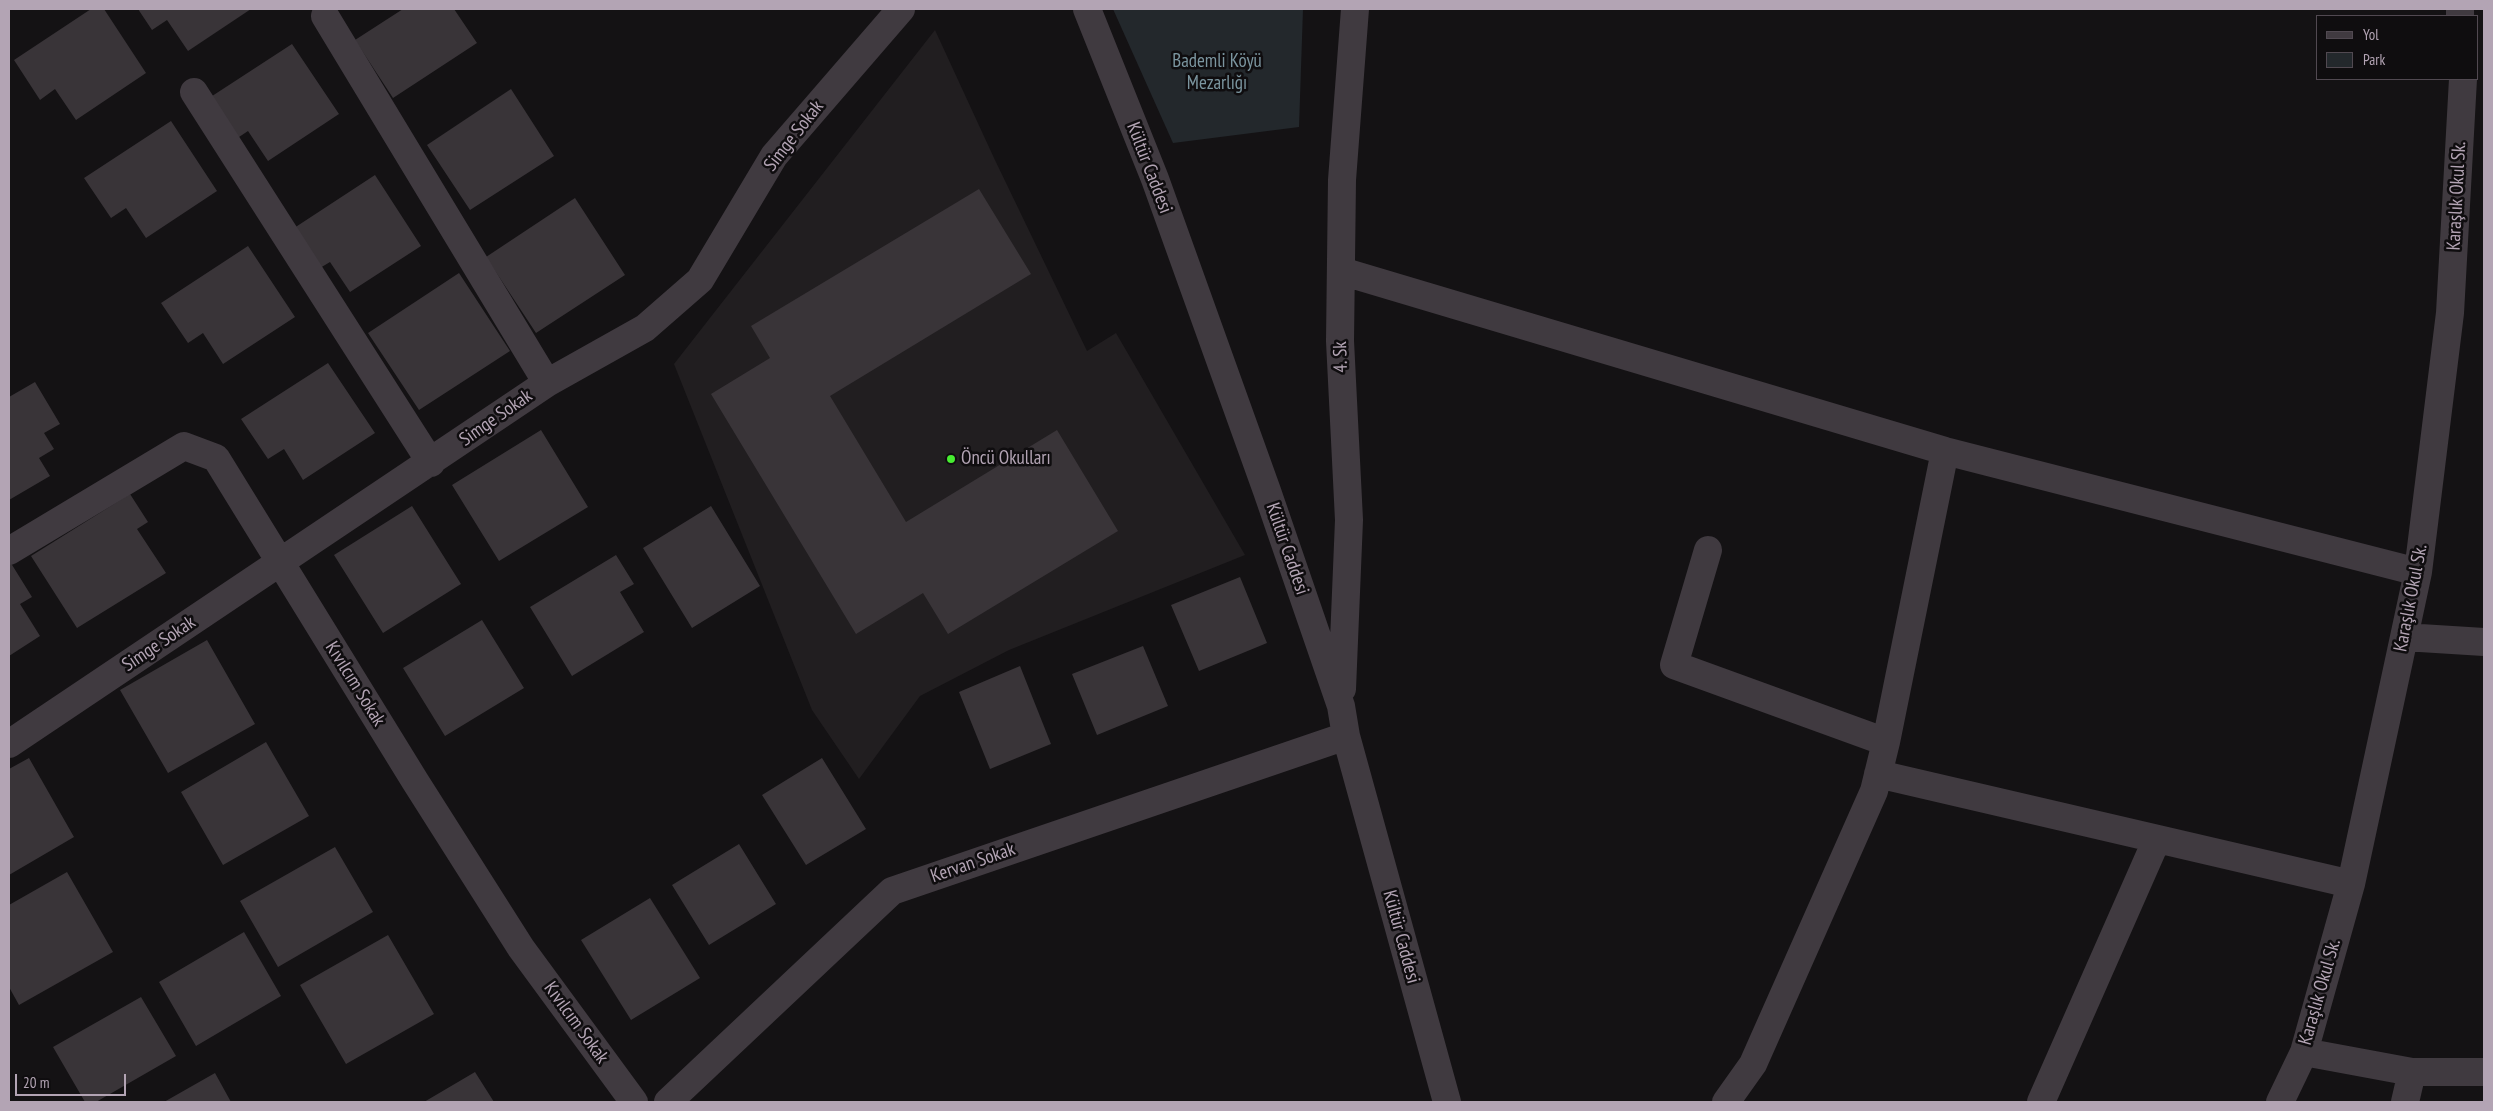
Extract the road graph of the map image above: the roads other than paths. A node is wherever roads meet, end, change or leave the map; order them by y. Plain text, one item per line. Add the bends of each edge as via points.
1 (901, 9) edge
2 (1087, 9) edge
3 (1355, 9) edge
4 (325, 16) dead end
5 (2463, 80) edge
6 (194, 92) dead end
7 (1341, 271) junction
8 (547, 383) junction
9 (1945, 451) junction
10 (431, 463) junction
11 (9, 550) edge
12 (1708, 550) dead end
13 (280, 563) junction
14 (2418, 572) junction
15 (2404, 637) junction
16 (2484, 642) edge
17 (1342, 706) junction
18 (1346, 736) junction
19 (1886, 742) junction
20 (9, 744) edge
21 (1878, 774) junction
22 (2157, 839) junction
23 (2351, 884) junction
24 (2304, 1052) junction
25 (2412, 1072) junction
26 (2484, 1072) edge
27 (634, 1102) edge
28 (668, 1102) edge
29 (1447, 1102) edge
30 (1726, 1102) edge
31 (2041, 1102) edge
32 (2280, 1102) edge
33 (2405, 1102) edge

1 - 8 street, Simge Sokak via 774,156 700,280 645,328
2 - 17 street, Kültür Caddesi via 1155,179
3 - 7 street, 4. Sk via 1342,180
4 - 8 street
5 - 14 street, Karaşlık Okul Sk. via 2450,314
6 - 10 street
7 - 9 street
7 - 17 street, 4. Sk via 1340,342 1349,520
8 - 10 street, Simge Sokak
9 - 14 street
9 - 19 street
10 - 13 street, Simge Sokak
11 - 13 street, Kıvılcım Sokak via 184,446 216,458
12 - 19 street via 1674,665
13 - 20 street, Simge Sokak
13 - 27 street, Kıvılcım Sokak via 521,948
14 - 15 street, Karaşlık Okul Sk.
15 - 16 street
15 - 23 street, Karaşlık Okul Sk.
17 - 18 street, Kültür Caddesi
18 - 28 street, Kervan Sokak via 892,891
18 - 29 street, Kültür Caddesi
19 - 21 street
21 - 22 street
21 - 30 street via 1874,790 1753,1064
22 - 23 street
22 - 31 street
23 - 24 street, Karaşlık Okul Sk.
24 - 25 street
24 - 32 street, Karaşlık Okul Sk.
25 - 26 street
25 - 33 street

